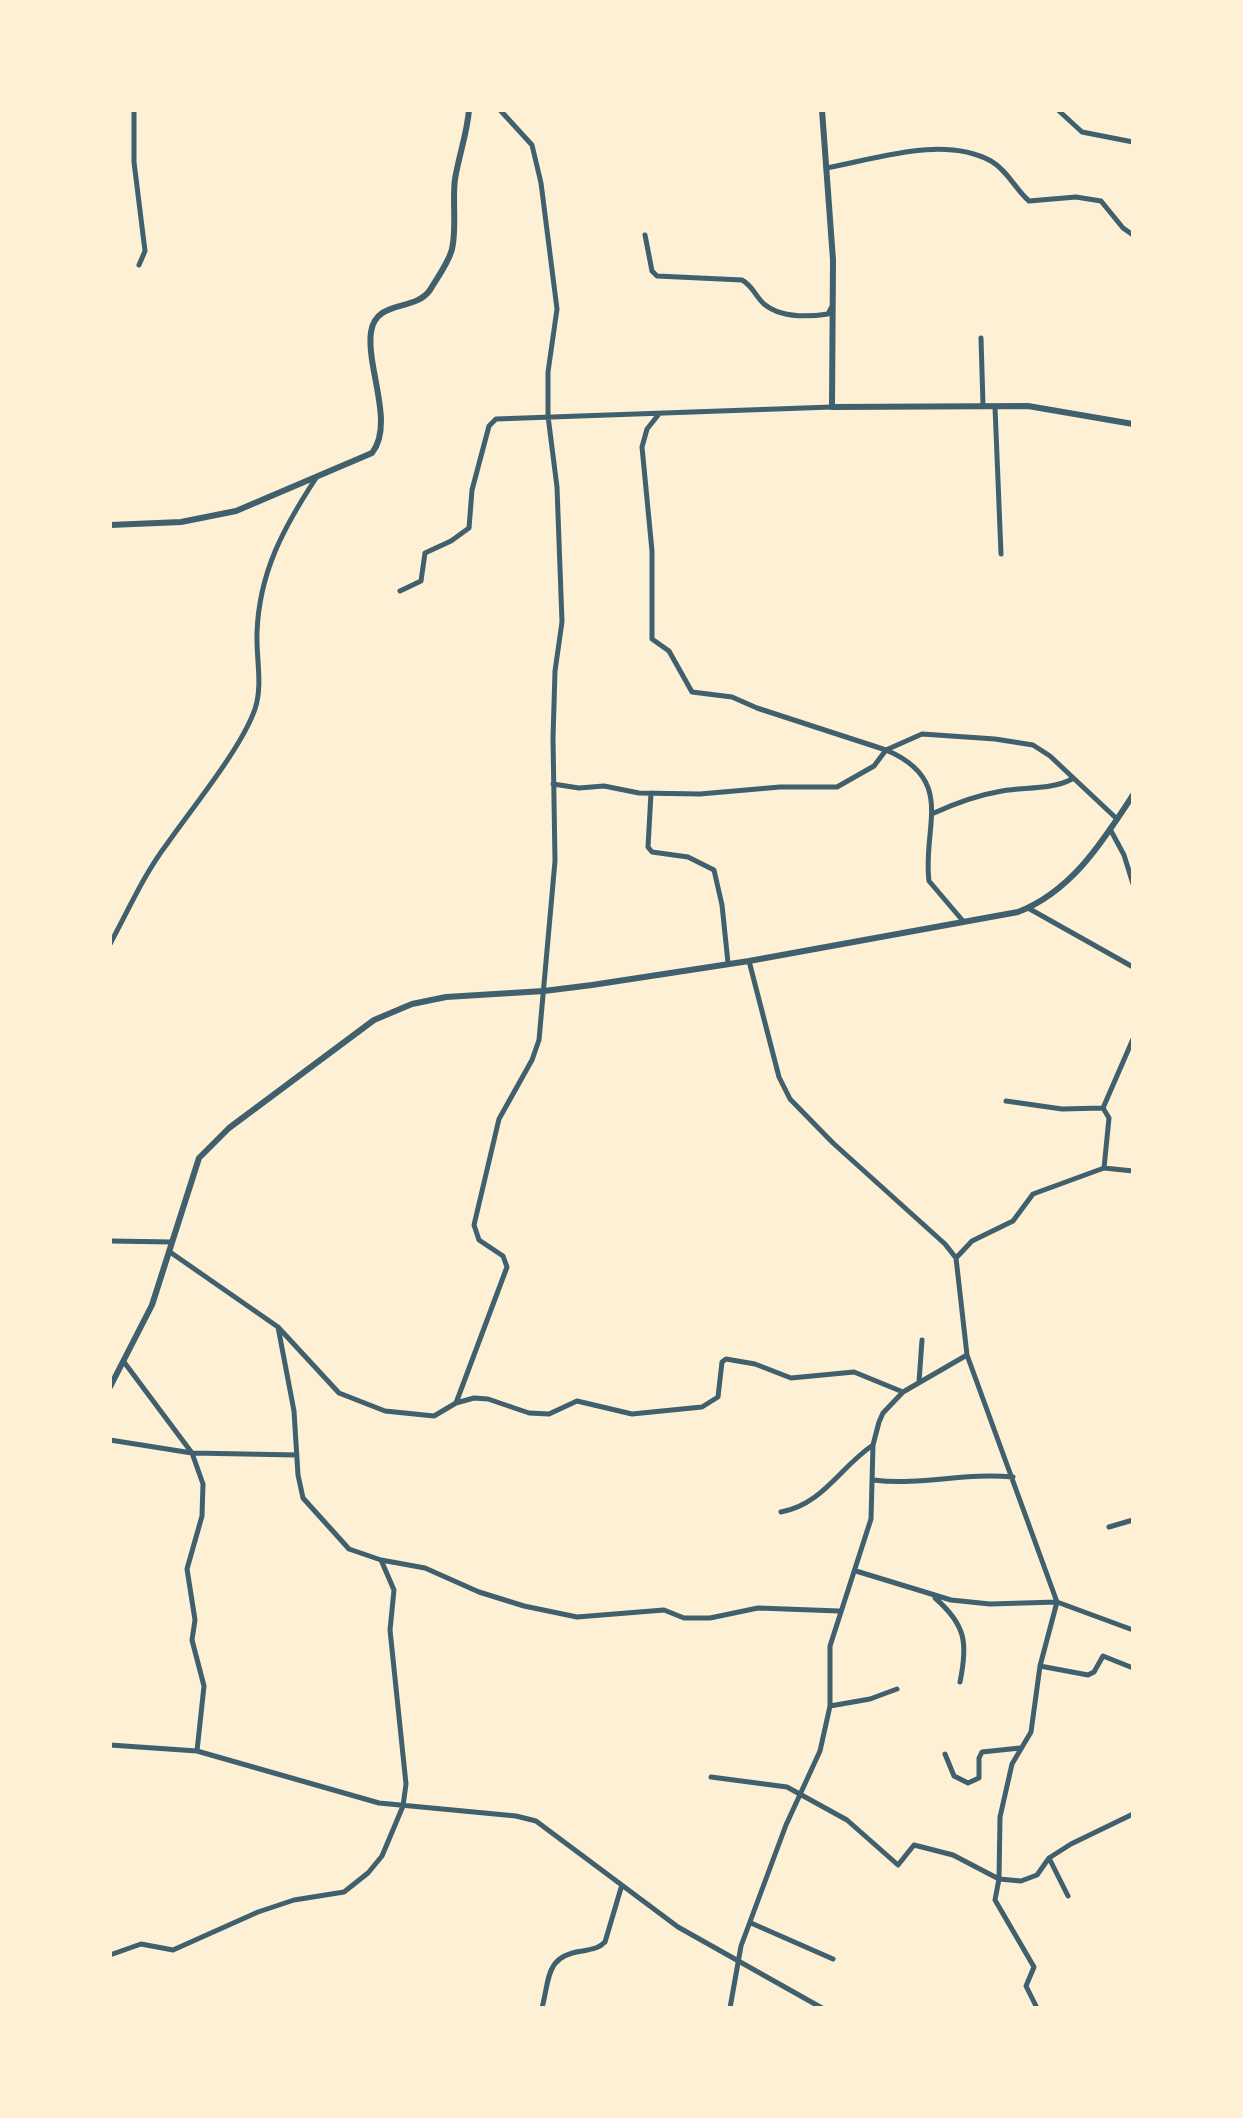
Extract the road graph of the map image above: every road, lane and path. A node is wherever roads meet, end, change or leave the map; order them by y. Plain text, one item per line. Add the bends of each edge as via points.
1 (134, 110) edge
2 (468, 110) edge
3 (500, 110) edge
4 (822, 110) edge
5 (1058, 110) edge
6 (1133, 142) edge
7 (826, 168) junction
8 (645, 235) dead end
9 (1133, 235) edge
10 (139, 265) dead end
11 (834, 301) junction
12 (981, 338) dead end
13 (994, 404) junction
14 (982, 405) junction
15 (832, 407) junction
16 (658, 414) junction
17 (548, 416) junction
18 (1133, 424) edge
19 (316, 478) junction
20 (110, 525) edge
21 (1000, 554) dead end
22 (400, 591) dead end
23 (886, 750) junction
24 (1072, 779) junction
25 (554, 784) junction
26 (651, 793) junction
27 (1133, 795) edge
28 (934, 813) junction
29 (1117, 819) junction
30 (1110, 829) junction
31 (1133, 884) edge
32 (1028, 908) junction
33 (962, 921) junction
34 (110, 944) edge
35 (749, 961) junction
36 (728, 964) junction
37 (1133, 967) edge
38 (544, 991) junction
39 (1133, 1039) edge
40 (1006, 1101) dead end
41 (1103, 1108) junction
42 (1104, 1168) junction
43 (1133, 1172) edge
44 (110, 1241) edge
45 (172, 1242) junction
46 (170, 1252) junction
47 (956, 1258) junction
48 (278, 1327) junction
49 (922, 1340) dead end
50 (967, 1356) junction
51 (124, 1362) junction
52 (919, 1382) junction
53 (110, 1387) edge
54 (903, 1392) junction
55 (456, 1403) junction
56 (110, 1440) edge
57 (874, 1445) junction
58 (192, 1453) junction
59 (298, 1455) junction
60 (1013, 1477) junction
61 (873, 1480) junction
62 (782, 1512) dead end
63 (1133, 1520) edge
64 (1109, 1527) dead end
65 (382, 1560) junction
66 (855, 1571) junction
67 (933, 1596) junction
68 (1056, 1602) junction
69 (839, 1611) junction
70 (1133, 1630) edge
71 (1040, 1666) junction
72 (1133, 1668) edge
73 (960, 1682) dead end
74 (896, 1689) dead end
75 (830, 1706) junction
76 (110, 1746) edge
77 (1020, 1748) junction
78 (197, 1752) junction
79 (945, 1754) dead end
80 (711, 1778) dead end
81 (802, 1794) junction
82 (403, 1806) junction
83 (1133, 1814) edge
84 (1049, 1858) junction
85 (999, 1878) junction
86 (621, 1888) junction
87 (1068, 1896) dead end
88 (751, 1923) junction
89 (110, 1955) edge
90 (834, 1959) dead end
91 (736, 1962) junction
92 (542, 2008) edge
93 (730, 2008) edge
94 (822, 2008) edge
95 (1037, 2008) edge

1 - 10 street via 145,251
2 - 19 street via 452,251 427,294 384,310 370,334 380,443
3 - 17 street via 532,145 541,183 557,309
4 - 7 street
5 - 6 street via 1082,132
7 - 9 street via 920,150 962,153 993,162 1029,202 1102,201
7 - 11 street
8 - 11 street via 657,276 742,280 784,314 828,314
11 - 15 street
12 - 14 street
13 - 14 street
13 - 18 street
13 - 21 street
14 - 15 street
15 - 16 street
16 - 17 street
16 - 23 street via 642,447 656,644 669,651 692,692 732,696
17 - 22 street via 492,422 472,490 469,528 425,554 420,580
17 - 25 street via 562,622
19 - 20 street via 210,518
19 - 34 street via 284,527 267,575 255,710
23 - 24 street via 922,734 995,738 1033,745
23 - 26 street via 874,766 836,787
23 - 28 street via 916,768
24 - 28 street via 1004,790
24 - 29 street
25 - 26 street
25 - 38 street
26 - 36 street via 648,847 714,870
27 - 29 street
28 - 33 street via 929,881
29 - 30 street
30 - 31 street
30 - 32 street via 1072,876
32 - 33 street
32 - 37 street
33 - 35 street
35 - 36 street
35 - 47 street via 790,1099
36 - 38 street
38 - 45 street via 446,996 374,1020 214,1140 199,1158
38 - 55 street via 535,1054 498,1118 474,1225 479,1240 503,1256 506,1267
39 - 41 street
40 - 41 street
41 - 42 street
42 - 43 street
42 - 47 street via 1033,1194 1013,1221 972,1241
44 - 45 street
45 - 46 street
46 - 48 street
46 - 51 street
47 - 50 street
48 - 55 street via 338,1393 356,1402 418,1416 434,1416
48 - 59 street
49 - 52 street
50 - 52 street
50 - 60 street
51 - 53 street
51 - 58 street
52 - 54 street
54 - 55 street via 854,1372 791,1378 726,1359 718,1397 702,1408 620,1414 577,1401 542,1414 488,1399
54 - 57 street via 883,1413
56 - 58 street
57 - 61 street
57 - 62 street via 810,1504
58 - 59 street
58 - 78 street via 204,1494 188,1569 192,1640 204,1686
59 - 65 street via 307,1505 350,1549
60 - 61 street
60 - 68 street
61 - 66 street via 871,1519
63 - 64 street
65 - 69 street via 577,1617 664,1610 696,1619 758,1608
65 - 82 street via 394,1590 390,1630 406,1771
66 - 67 street
66 - 69 street
67 - 68 street via 990,1604
67 - 73 street via 952,1612 961,1632
68 - 70 street
68 - 71 street
69 - 75 street via 829,1656
71 - 72 street via 1088,1675 1103,1656
71 - 77 street via 1031,1732
74 - 75 street
75 - 81 street
76 - 78 street
77 - 79 street via 982,1752 979,1778 968,1783 954,1776
77 - 85 street via 1000,1817
78 - 82 street
80 - 81 street via 774,1784
81 - 85 street via 847,1820 898,1865 914,1845
81 - 88 street
82 - 86 street via 536,1821
82 - 89 street via 382,1856 344,1892 270,1908 173,1950 142,1944
83 - 84 street
84 - 85 street via 1036,1875
84 - 87 street
85 - 95 street via 995,1904 1034,1967 1026,1986
86 - 91 street
86 - 92 street via 606,1942 558,1958
88 - 90 street
88 - 91 street
91 - 93 street
91 - 94 street

